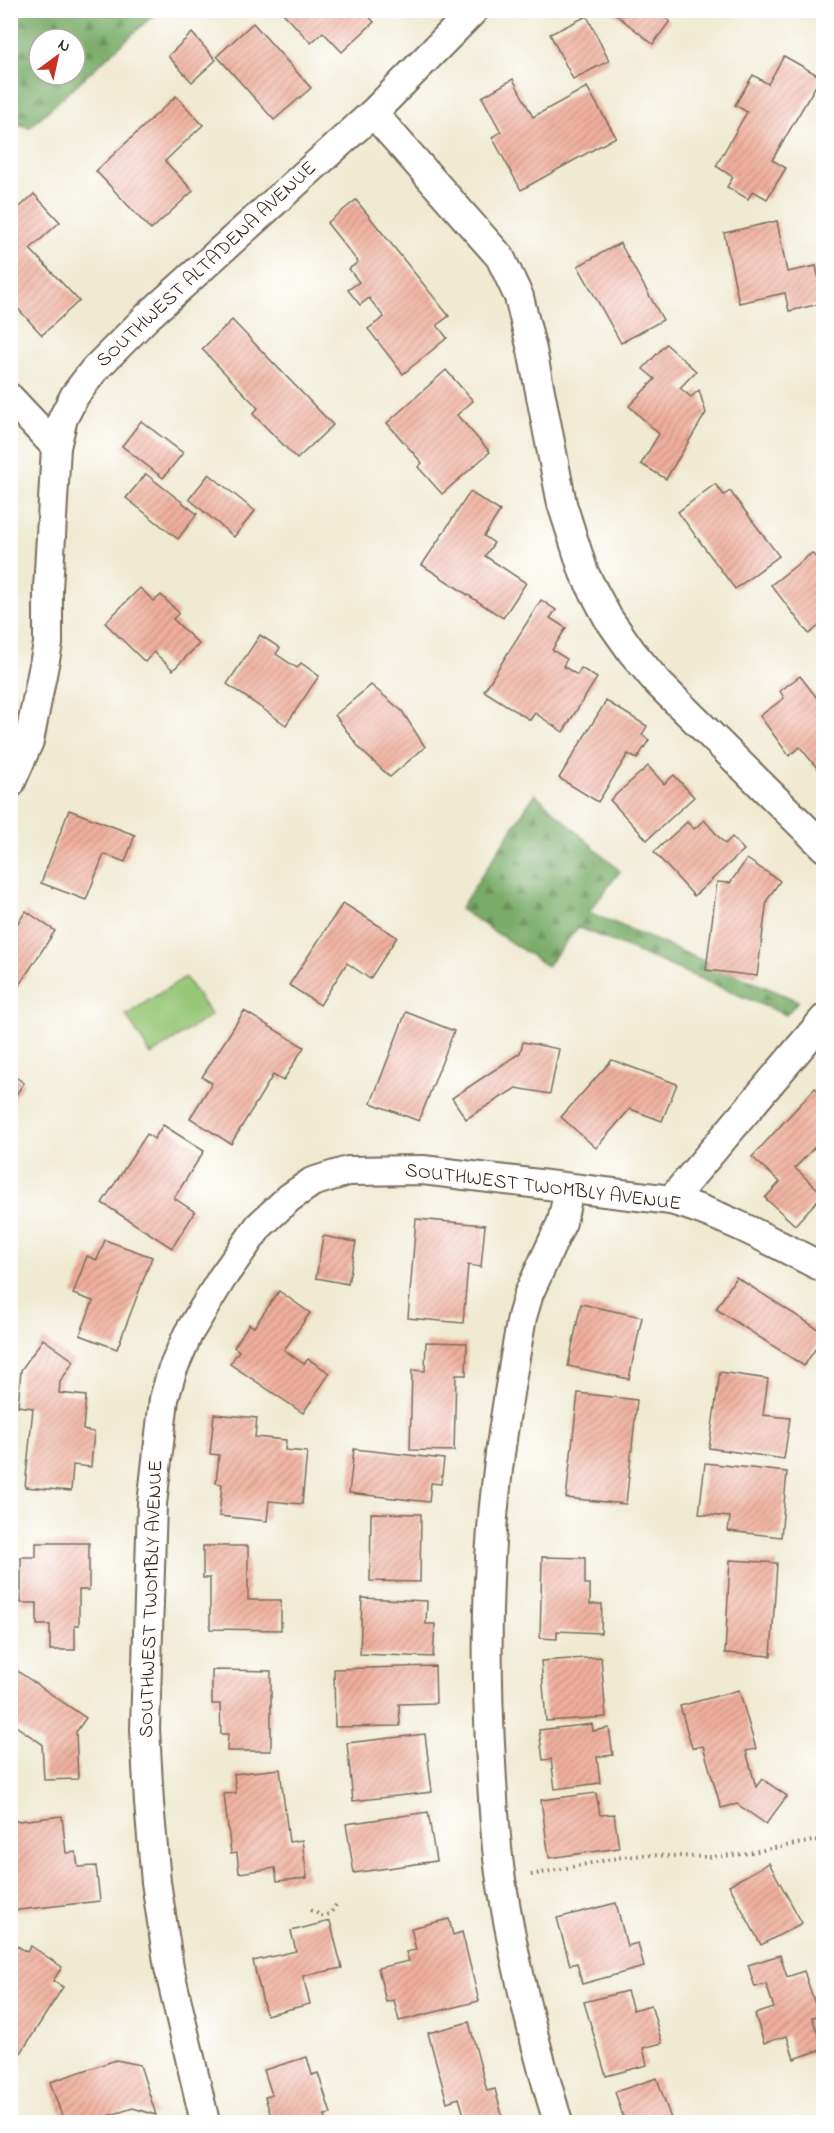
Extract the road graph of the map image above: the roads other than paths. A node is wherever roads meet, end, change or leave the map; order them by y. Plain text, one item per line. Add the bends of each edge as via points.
1 (474, 10) edge
2 (373, 113) junction
3 (10, 398) edge
4 (56, 447) junction
5 (10, 784) edge
6 (824, 847) edge
7 (824, 1019) edge
8 (569, 1189) junction
9 (671, 1200) junction
10 (824, 1268) edge
11 (205, 2122) edge
12 (558, 2122) edge

1 - 2 street, SOUTHWEST ALTADENA AVENUE
2 - 4 street, SOUTHWEST ALTADENA AVENUE via 147,317 94,370 63,418
2 - 6 street via 500,256 519,297 562,504 584,573 608,618 658,683
3 - 4 street
4 - 5 street, SOUTHWEST ALTADENA AVENUE via 48,644 29,741
7 - 9 street
8 - 9 street, SOUTHWEST TWOMBLY AVENUE
8 - 11 street, SOUTHWEST TWOMBLY AVENUE via 423,1170 348,1171 312,1182 259,1226 188,1334 172,1371 164,1399 152,1504 145,1729 156,1882 169,1968
8 - 12 street via 562,1222 522,1317 496,1488 488,1653 489,1723 501,1880 515,1954
9 - 10 street, SOUTHWEST TWOMBLY AVENUE via 730,1220

